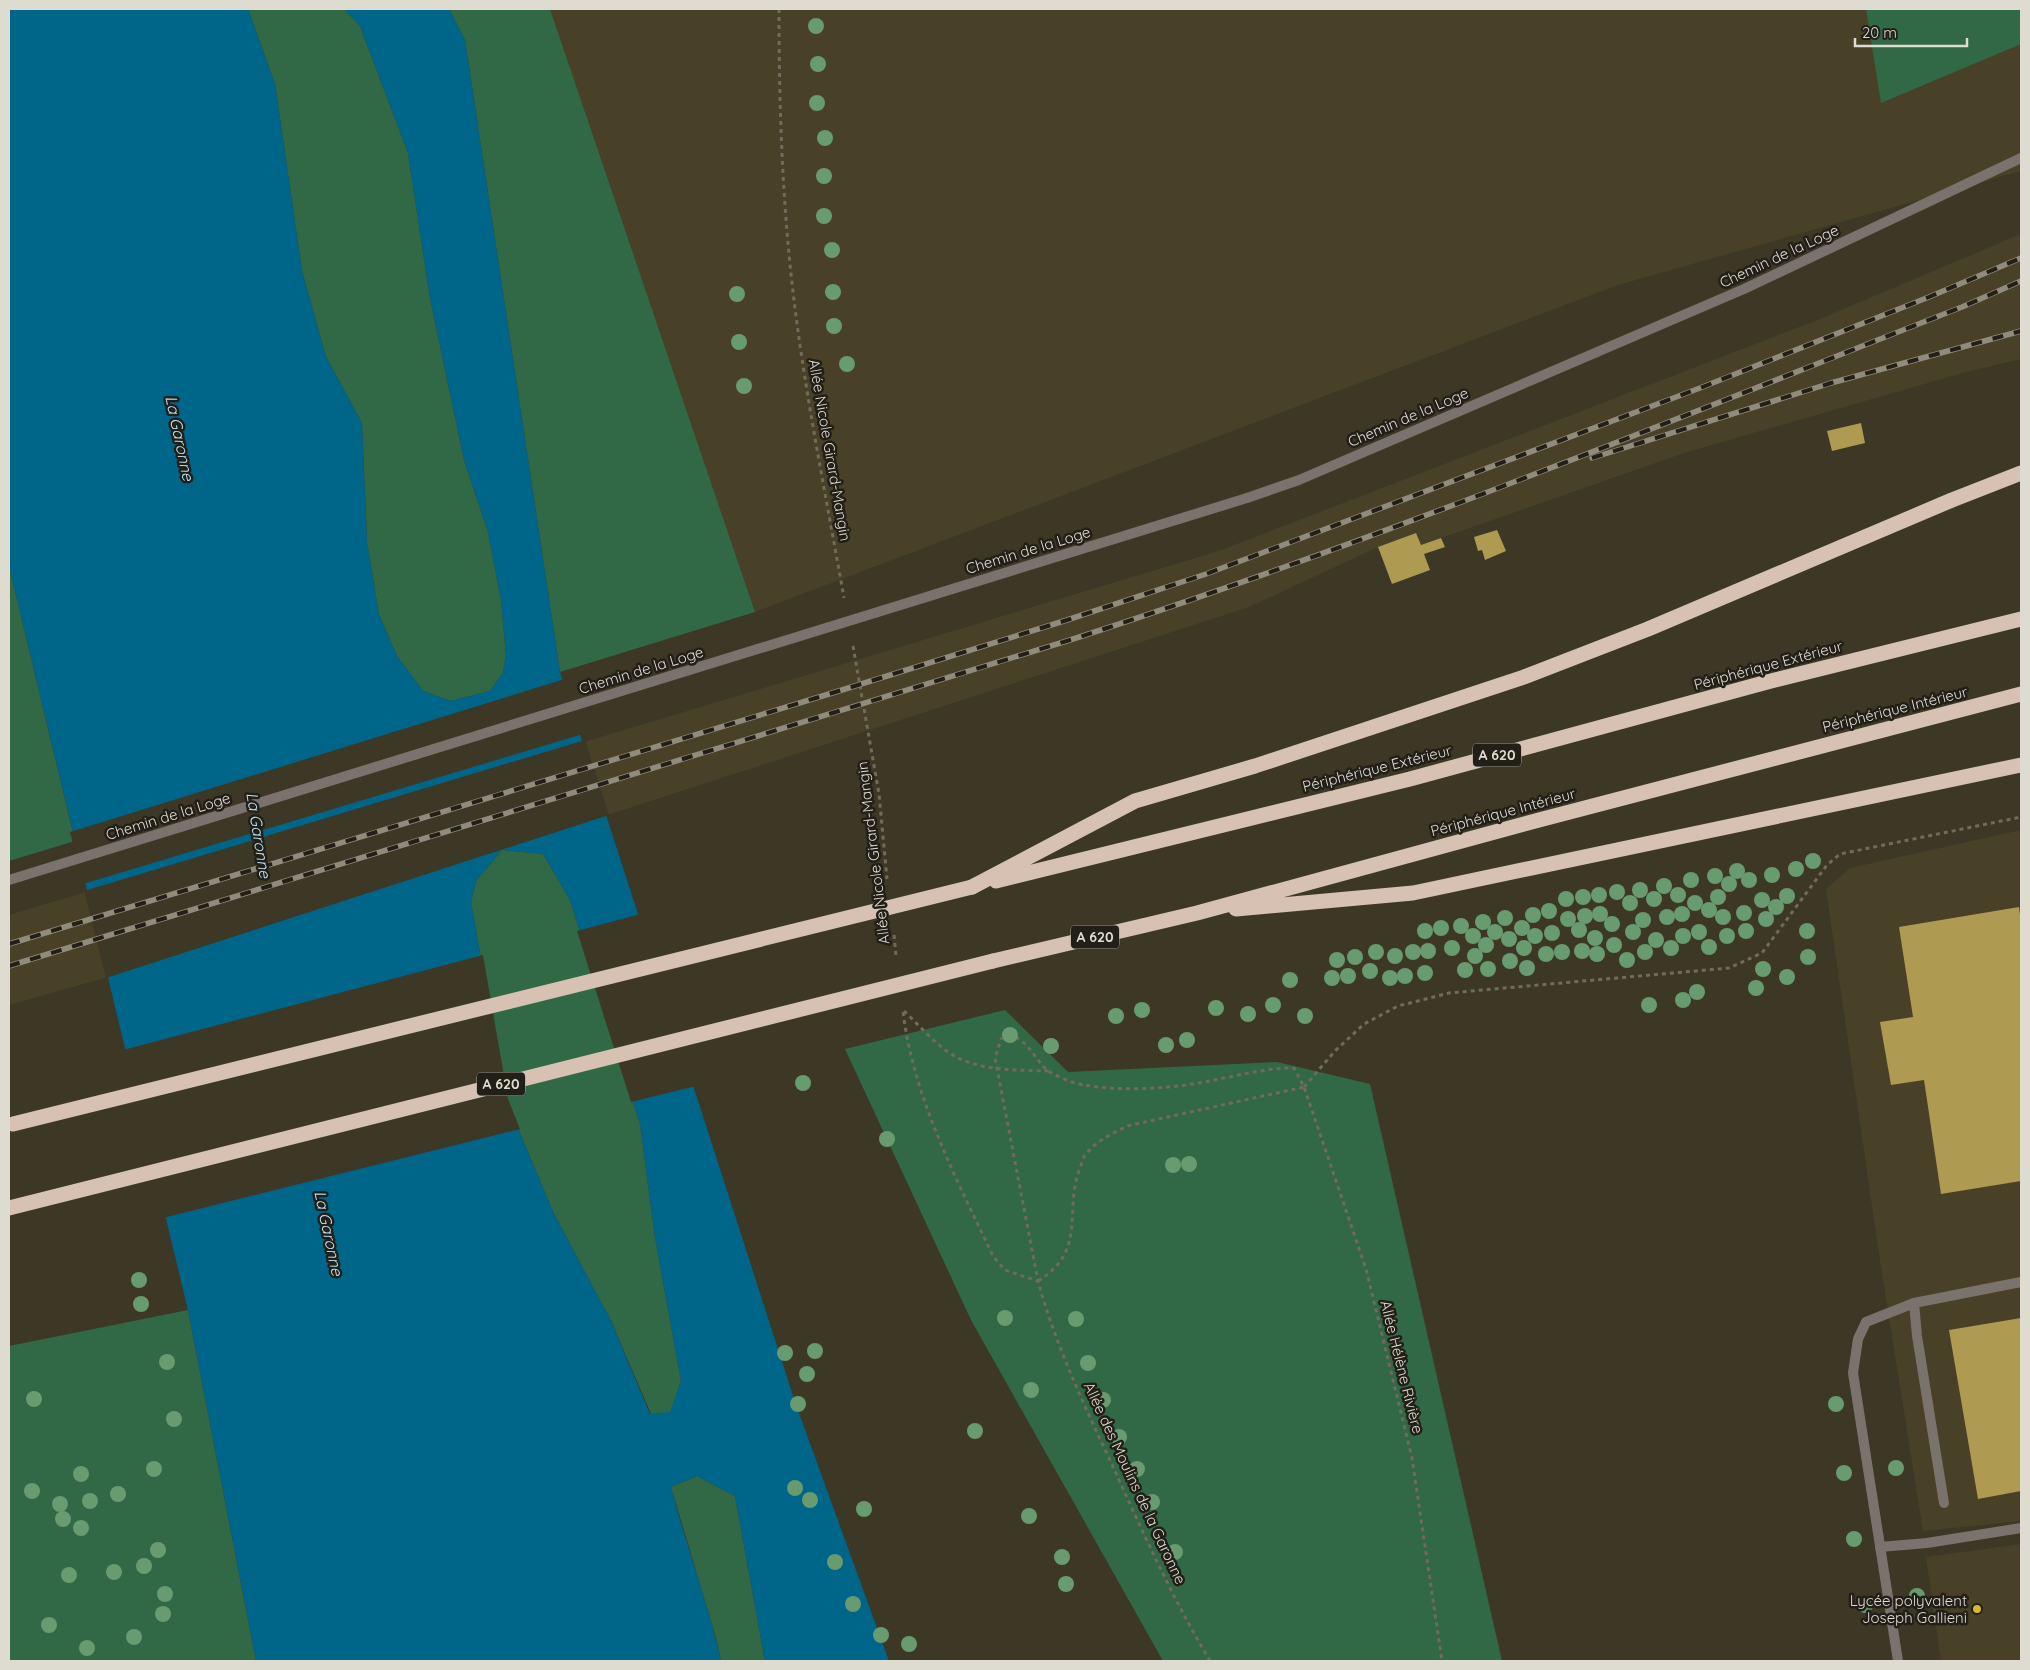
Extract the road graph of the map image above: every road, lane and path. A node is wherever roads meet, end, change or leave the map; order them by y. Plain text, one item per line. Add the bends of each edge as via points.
1 (779, 9) edge
2 (2021, 158) edge
3 (2021, 474) edge
4 (845, 602) dead end
5 (2021, 619) edge
6 (852, 640) dead end
7 (2021, 694) edge
8 (2021, 765) edge
9 (2021, 817) edge
10 (9, 880) edge
11 (888, 887) dead end
12 (972, 887) junction
13 (1197, 913) junction
14 (894, 934) dead end
15 (897, 963) dead end
16 (998, 1070) junction
17 (1049, 1072) junction
18 (1304, 1088) junction
19 (9, 1125) edge
20 (9, 1208) edge
21 (1038, 1281) junction
22 (2021, 1282) edge
23 (1914, 1303) junction
24 (1944, 1503) dead end
25 (2021, 1528) edge
26 (1880, 1547) junction
27 (1210, 1661) edge
28 (1442, 1661) edge
29 (1898, 1661) edge

1 - 4 path, Allée Nicole Girard-Mangin via 784,184 793,292
2 - 10 street, Chemin de la Loge, bridge via 1744,289 1299,480
3 - 12 highway via 1524,677 1255,766 1135,801
5 - 12 highway, Périphérique Extérieur / A 620 via 1771,681 1410,779
6 - 11 path, Allée Nicole Girard-Mangin via 879,794
7 - 13 highway, Périphérique Intérieur / A 620
8 - 13 highway via 1413,893
9 - 18 path via 1840,854 1826,865 1762,953 1729,968 1449,993 1398,1006 1364,1024 1335,1051
12 - 19 highway, A 620, bridge
13 - 20 highway, Périphérique Intérieur / A 620, bridge via 993,961
14 - 15 path, Allée Nicole Girard-Mangin
16 - 17 path
16 - 17 path, Allée des Moulins de la Garonne via 995,1058 1001,1039 1008,1035 1018,1036
16 - 21 path, Allée des Moulins de la Garonne
16 - 21 path via 960,1058 903,1010 914,1068 939,1142 993,1256 1005,1270
17 - 18 path, Allée Hélène Rivière via 1085,1085 1152,1088 1193,1084 1269,1068 1294,1068
18 - 21 path via 1128,1126 1102,1138 1085,1155 1076,1179 1072,1239 1051,1273
18 - 28 path, Allée Hélène Rivière via 1366,1269 1412,1458
21 - 27 path, Allée des Moulins de la Garonne via 1046,1311 1083,1402 1145,1537
22 - 23 street
23 - 24 street via 1916,1336
23 - 26 street via 1866,1322 1858,1339 1853,1373
25 - 26 street
26 - 29 street

